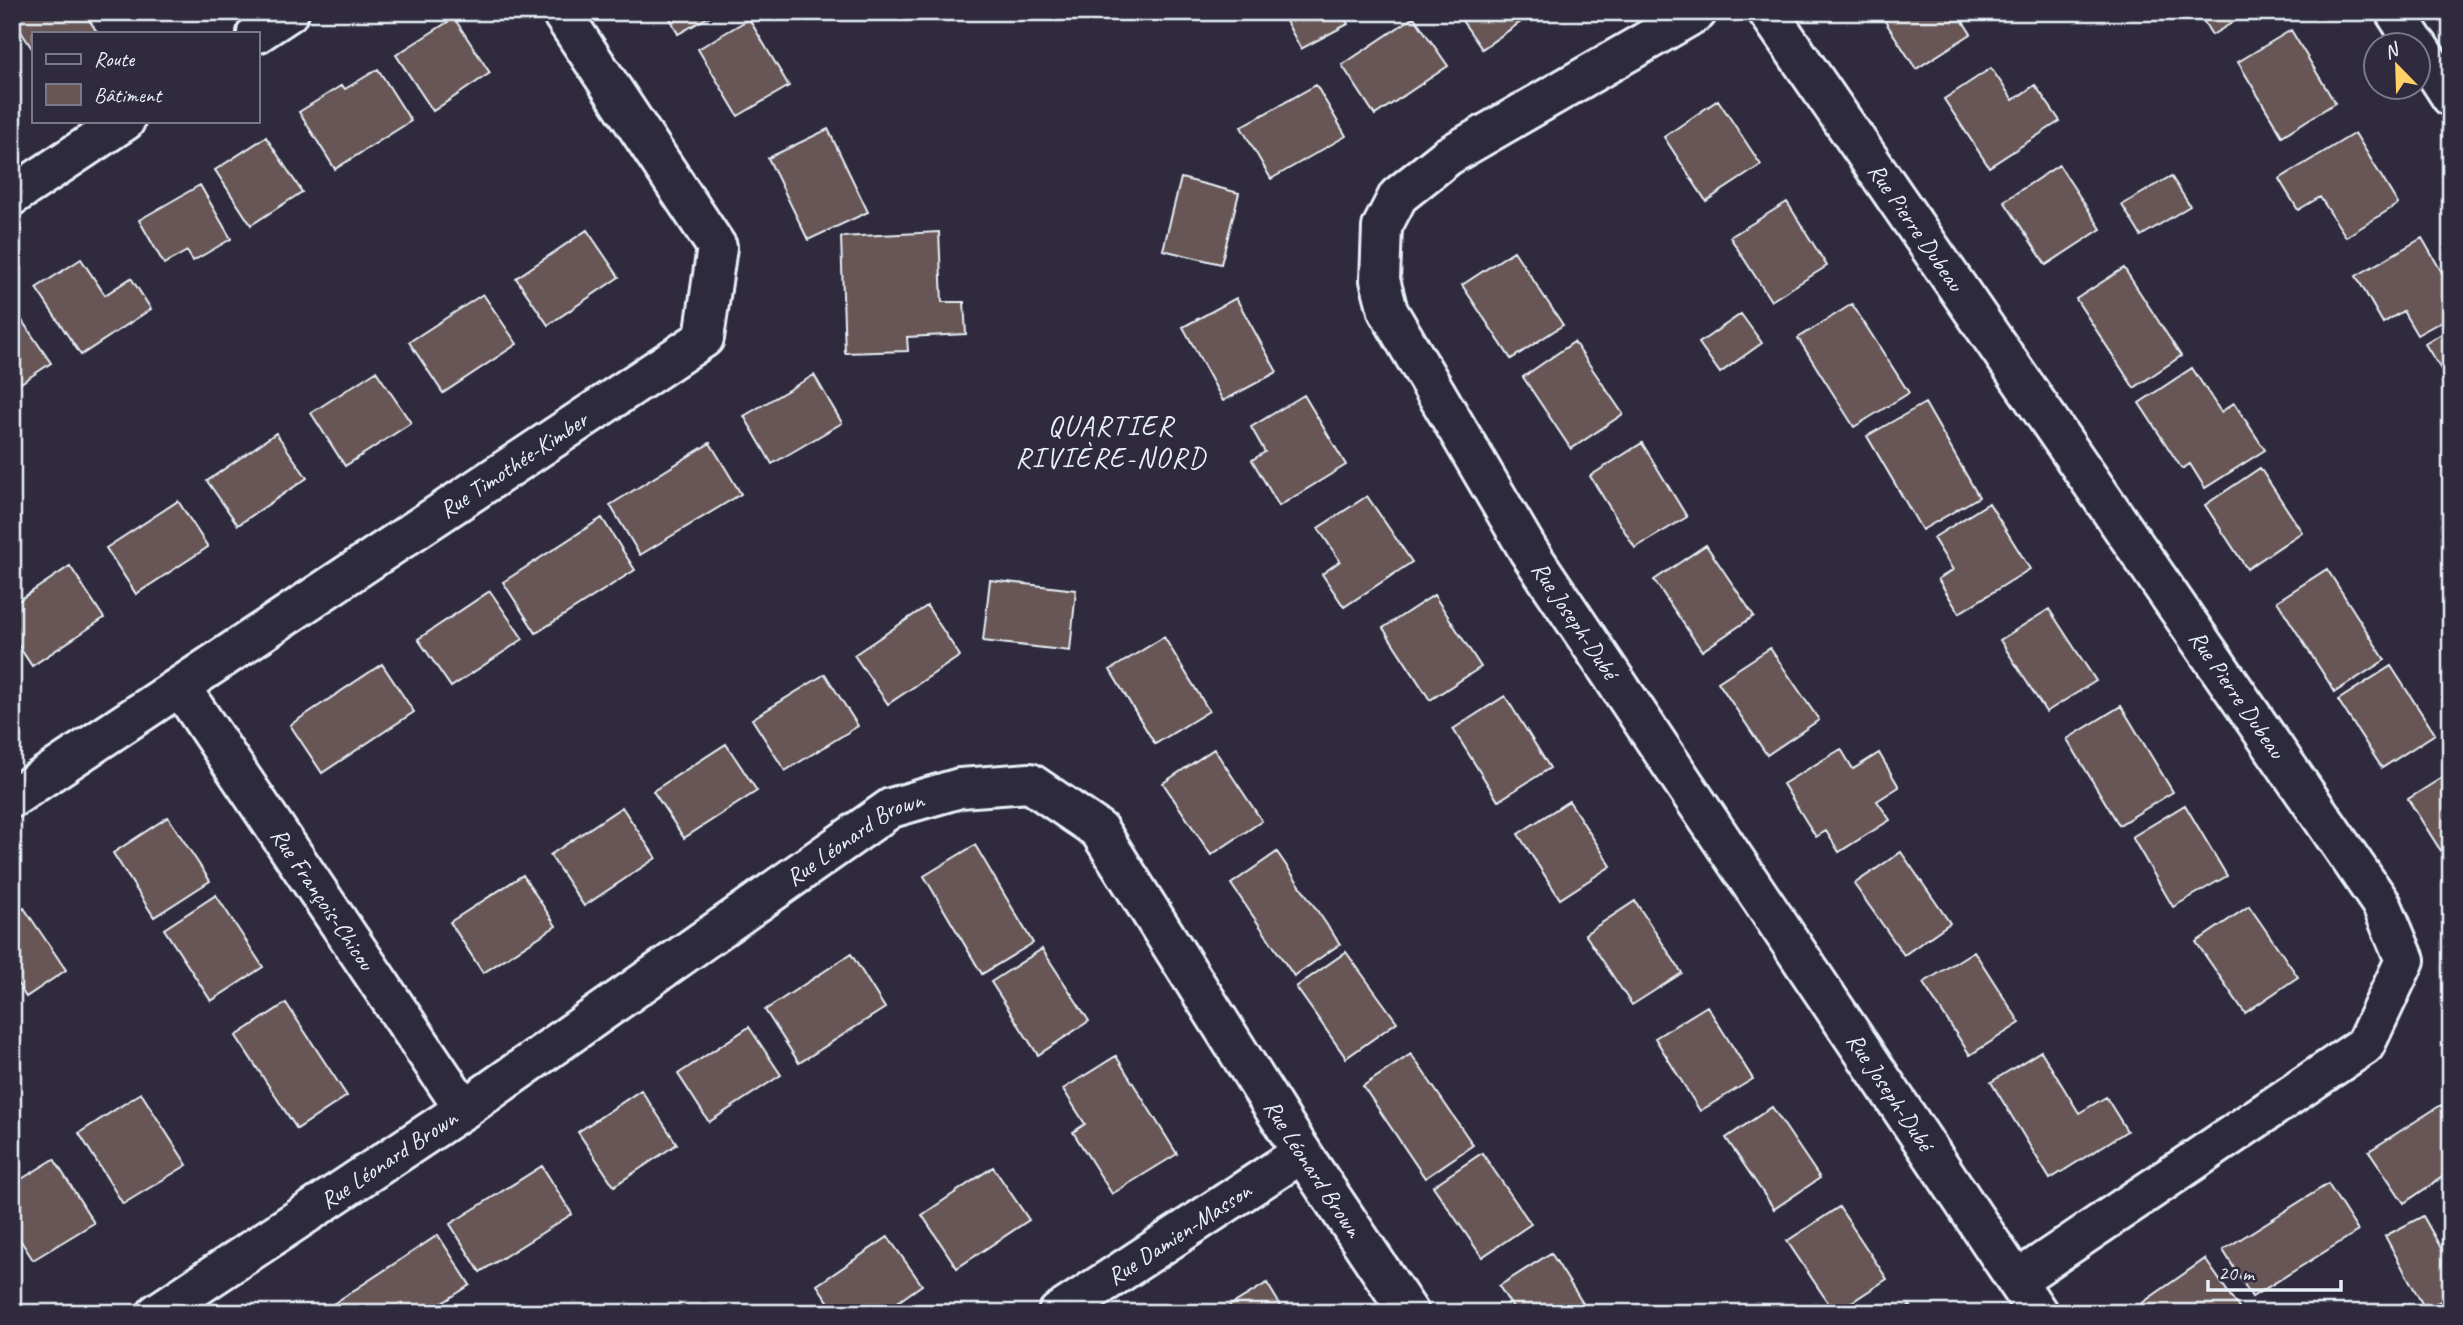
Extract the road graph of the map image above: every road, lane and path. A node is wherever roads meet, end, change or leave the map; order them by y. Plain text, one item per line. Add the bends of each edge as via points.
1 (289, 12) edge
2 (561, 12) edge
3 (1697, 12) edge
4 (1768, 12) edge
5 (2395, 12) edge
6 (259, 32) edge
7 (2435, 67) edge
8 (123, 122) edge
9 (12, 196) edge
10 (181, 688) junction
11 (12, 798) edge
12 (464, 1108) junction
13 (1302, 1153) junction
14 (2017, 1280) junction
15 (157, 1313) edge
16 (1058, 1313) edge
17 (1409, 1313) edge
18 (2038, 1313) edge

1 - 6 street
2 - 10 street, Rue Timothée-Kimber via 717,247 704,338
3 - 14 street, Rue Joseph-Dubé via 1448,156 1398,196 1382,227 1380,280 1388,311 1528,550
4 - 14 street, Rue Pierre Dubeau via 2382,905 2405,960 2365,1045
5 - 7 street
8 - 9 street
10 - 11 street, Rue Timothée-Kimber
10 - 12 street, Rue François-Chicou
12 - 13 street, Rue Léonard Brown via 891,808 960,789 1030,783 1099,830
12 - 15 street, Rue Léonard Brown
13 - 16 street, Rue Damien-Masson
13 - 17 street, Rue Léonard Brown
14 - 18 street, Rue Joseph-Dubé

